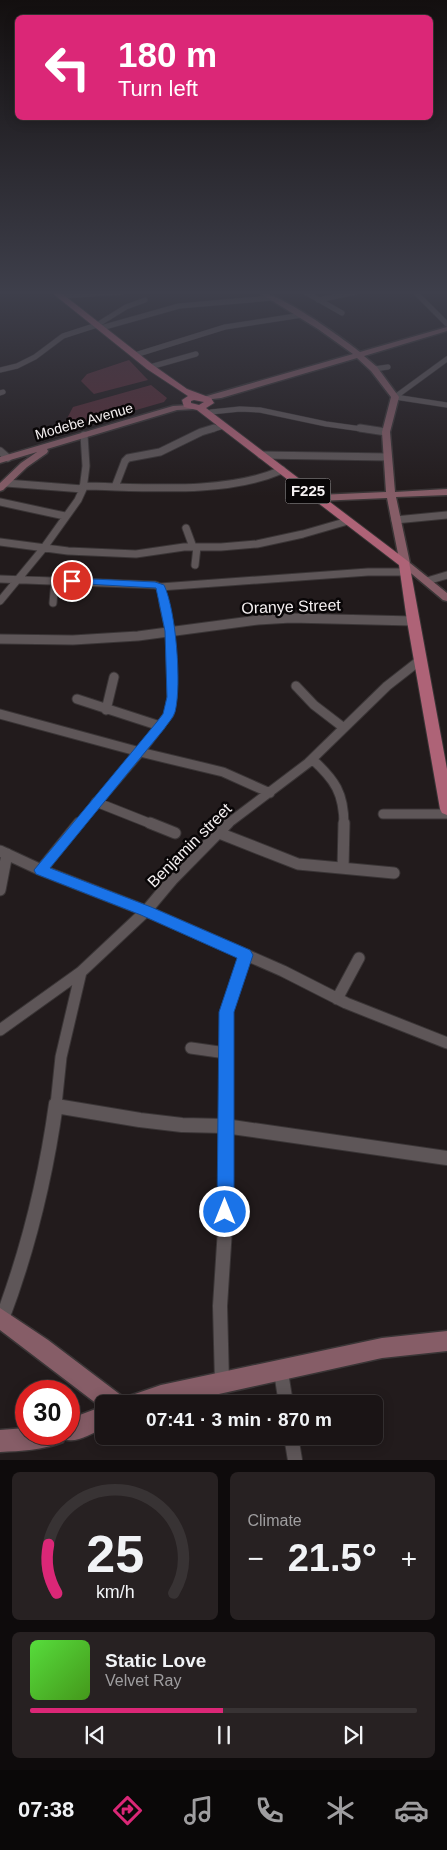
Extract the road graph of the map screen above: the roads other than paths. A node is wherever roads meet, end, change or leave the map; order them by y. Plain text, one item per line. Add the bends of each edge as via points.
1 (28, 360) edge
2 (141, 360) edge
3 (174, 360) edge
4 (341, 360) edge
5 (364, 360) edge
6 (445, 360) edge
7 (150, 367) junction
8 (388, 367) dead end
9 (374, 369) junction
10 (0, 370) edge
11 (395, 397) junction
12 (199, 403) junction
13 (447, 405) edge
14 (224, 426) junction
15 (386, 432) junction
16 (84, 435) junction
17 (52, 444) junction
18 (0, 451) edge
19 (27, 452) junction
20 (257, 452) junction
21 (388, 457) junction
22 (4, 459) edge
23 (24, 466) junction
24 (282, 470) junction
25 (3, 472) dead end
26 (6, 483) edge
27 (115, 487) junction
28 (83, 488) junction
29 (447, 492) edge
30 (391, 495) junction
31 (318, 498) junction
32 (0, 502) edge
33 (447, 515) edge
34 (65, 516) junction
35 (395, 520) junction
36 (348, 521) junction
37 (186, 528) dead end
38 (0, 542) edge
39 (195, 547) junction
40 (43, 549) junction
41 (196, 565) dead end
42 (405, 568) junction
43 (447, 575) edge
44 (0, 579) edge
45 (18, 580) junction
46 (55, 581) junction
47 (427, 581) junction
48 (160, 587) junction
49 (447, 598) edge
50 (0, 601) edge
51 (53, 602) dead end
52 (413, 621) junction
53 (170, 631) junction
54 (0, 639) edge
55 (420, 660) junction
56 (114, 677) dead end
57 (296, 686) dead end
58 (77, 699) dead end
59 (106, 710) junction
60 (0, 714) edge
61 (160, 726) junction
62 (344, 728) junction
63 (140, 752) junction
64 (312, 759) junction
65 (444, 767) edge
66 (270, 793) junction
67 (96, 802) junction
68 (447, 809) edge
69 (384, 814) dead end
70 (447, 814) edge
71 (175, 833) dead end
72 (219, 833) junction
73 (4, 853) edge
74 (343, 868) junction
75 (40, 870) junction
76 (394, 873) dead end
77 (0, 890) edge
78 (146, 911) junction
79 (246, 955) junction
80 (359, 958) dead end
81 (81, 972) junction
82 (338, 999) junction
83 (0, 1030) edge
84 (447, 1043) edge
85 (190, 1048) dead end
86 (226, 1053) junction
87 (56, 1106) junction
88 (225, 1126) junction
89 (447, 1158) edge
90 (1, 1319) edge
91 (447, 1341) edge
92 (280, 1372) junction
93 (222, 1382) junction
94 (102, 1395) edge
95 (165, 1395) edge
96 (284, 1395) edge
97 (95, 1421) edge
98 (80, 1427) edge
99 (15, 1440) edge
100 (0, 1441) edge
101 (292, 1445) edge
102 (295, 1460) edge

1 - 10 street
2 - 7 main road, F225
3 - 7 street
4 - 12 street
5 - 9 street
6 - 11 street
7 - 12 main road, F225
8 - 9 street
9 - 11 street
11 - 13 street
11 - 15 street
12 - 14 main road, F225
12 - 15 street via 270,411 326,424
12 - 16 street, Modebe Avenue
14 - 20 main road, F225
14 - 27 street via 202,432 160,452 128,458
15 - 21 street
16 - 17 street, Modebe Avenue
16 - 28 street via 86,466
17 - 19 street, Modebe Avenue
17 - 23 street
18 - 22 street
19 - 22 street, Modebe Avenue
19 - 23 street
20 - 21 street
20 - 24 main road, F225
21 - 30 street
23 - 26 street
24 - 27 street via 260,478 195,486
24 - 31 main road, F225
25 - 26 street
26 - 28 street
27 - 28 street
28 - 34 street
29 - 30 street
30 - 31 street
30 - 35 street
31 - 36 main road, F225
32 - 34 street
33 - 35 street
34 - 40 street
35 - 42 street
36 - 39 street via 279,541
36 - 42 main road, F225
37 - 39 street
38 - 40 street
39 - 40 street via 135,554
39 - 41 street
40 - 45 street
42 - 47 street
42 - 48 street
42 - 52 main road
43 - 47 street
44 - 45 street
45 - 46 street
45 - 50 street
46 - 48 street
46 - 51 street
47 - 49 street
48 - 53 street
52 - 53 street, Oranye Street via 291,618
52 - 55 main road
53 - 54 street, Oranye Street via 73,640
53 - 61 street via 172,697 169,714
55 - 62 street, Benjamin street via 387,686
55 - 65 main road
56 - 59 street
57 - 62 street
58 - 59 street
59 - 61 street
60 - 63 street
61 - 63 street
62 - 64 street, Benjamin street
63 - 66 street via 223,772
63 - 67 street
64 - 66 street, Benjamin street
64 - 74 street via 341,793
65 - 68 main road
66 - 72 street, Benjamin street
67 - 71 street
67 - 75 street
69 - 70 street
72 - 74 street via 298,864
72 - 78 street, Benjamin street
73 - 75 street
73 - 77 street
74 - 76 street
75 - 78 street
78 - 79 street
78 - 81 street, Benjamin street
79 - 82 street
79 - 86 street via 226,1012
80 - 82 street
81 - 83 street, Benjamin street
81 - 87 street via 61,1056
82 - 84 street
85 - 86 street
86 - 88 street
87 - 88 street via 154,1121
87 - 90 street via 14,1290
88 - 89 street
88 - 93 street via 225,1229 220,1306
90 - 94 street
91 - 92 street via 382,1348
92 - 93 street
92 - 96 street
93 - 95 street
97 - 98 street
99 - 100 street
101 - 102 street

